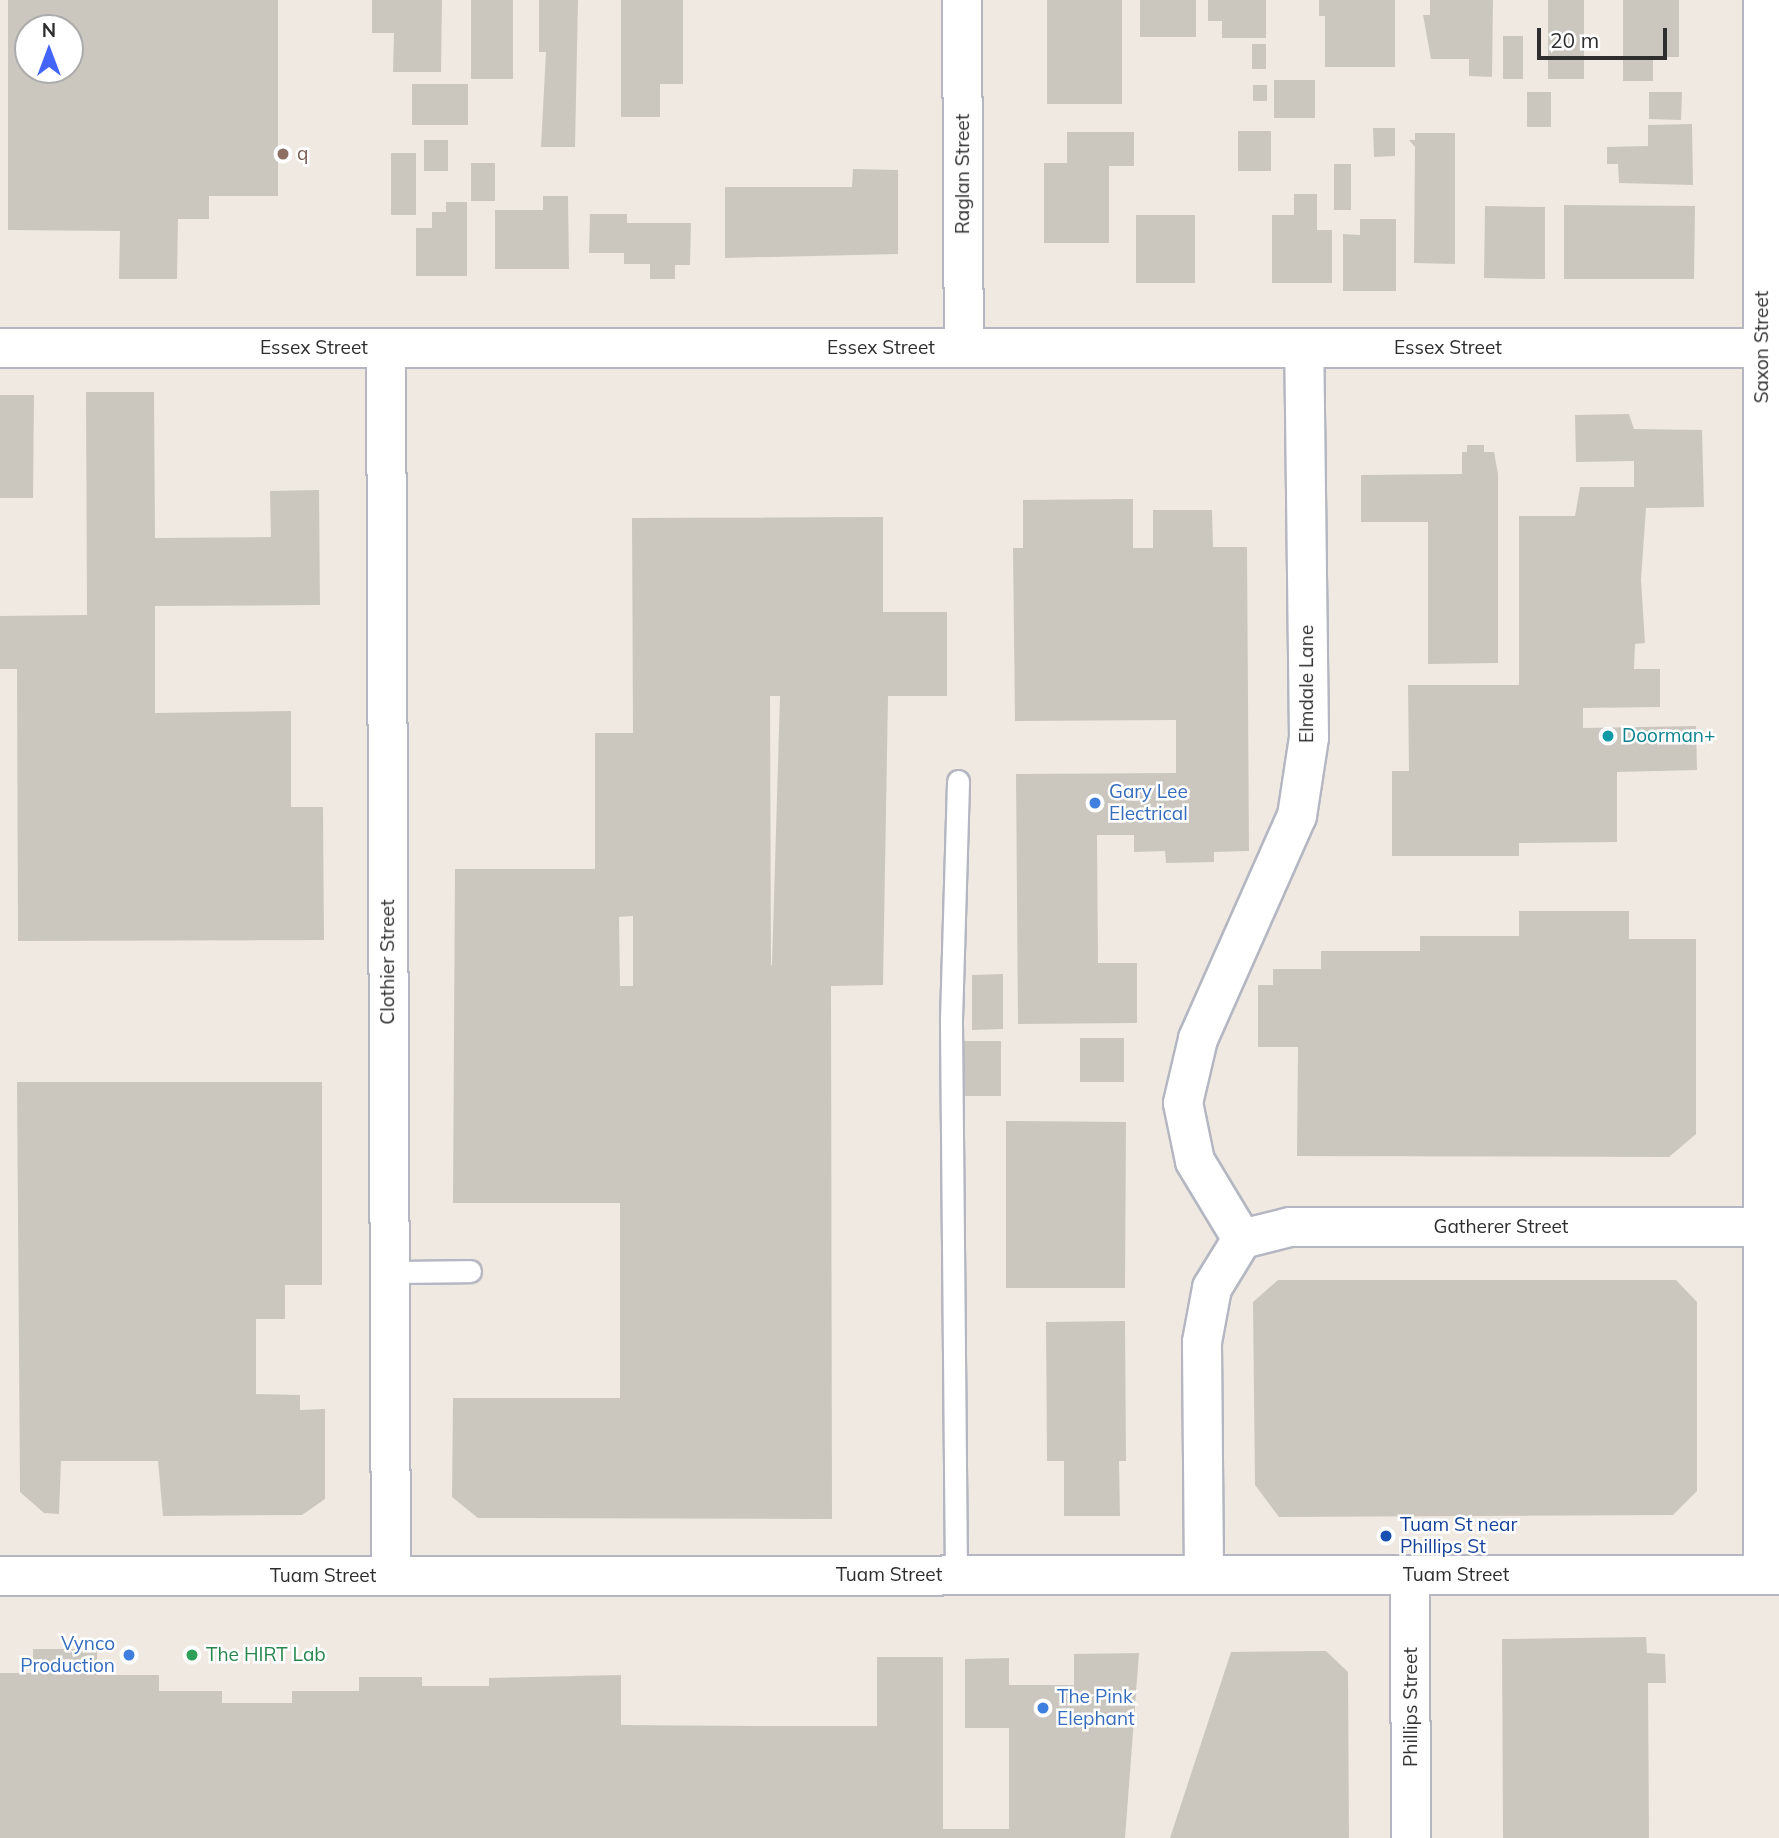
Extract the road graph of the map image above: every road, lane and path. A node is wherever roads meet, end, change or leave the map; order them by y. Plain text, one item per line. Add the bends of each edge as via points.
1 (962, 0) edge
2 (1763, 0) edge
3 (0, 348) edge
4 (386, 348) junction
5 (964, 348) junction
6 (1304, 348) junction
7 (1761, 348) junction
8 (958, 781) dead end
9 (1763, 1227) junction
10 (1242, 1239) junction
11 (470, 1271) dead end
12 (390, 1272) junction
13 (957, 1575) junction
14 (1204, 1575) junction
15 (1410, 1575) junction
16 (1771, 1575) edge
17 (0, 1576) edge
18 (391, 1576) junction
19 (1411, 1838) edge

1 - 5 street, Raglan Street
2 - 7 street, Saxon Street
3 - 4 street, Essex Street
4 - 5 street, Essex Street
4 - 12 street, Clothier Street
5 - 6 street, Essex Street
6 - 7 street, Essex Street
6 - 10 street, Elmdale Lane via 1309,738 1297,816 1198,1039 1183,1103 1195,1161
7 - 9 street, Saxon Street
8 - 13 lane via 951,1019
9 - 10 street, Gatherer Street via 1290,1227
9 - 16 street, Saxon Street
10 - 14 street via 1212,1287 1202,1342
11 - 12 lane
12 - 18 street, Clothier Street
13 - 14 street, Tuam Street
13 - 18 street, Tuam Street
14 - 15 street, Tuam Street
15 - 16 street, Tuam Street
15 - 19 street, Phillips Street
17 - 18 street, Tuam Street

